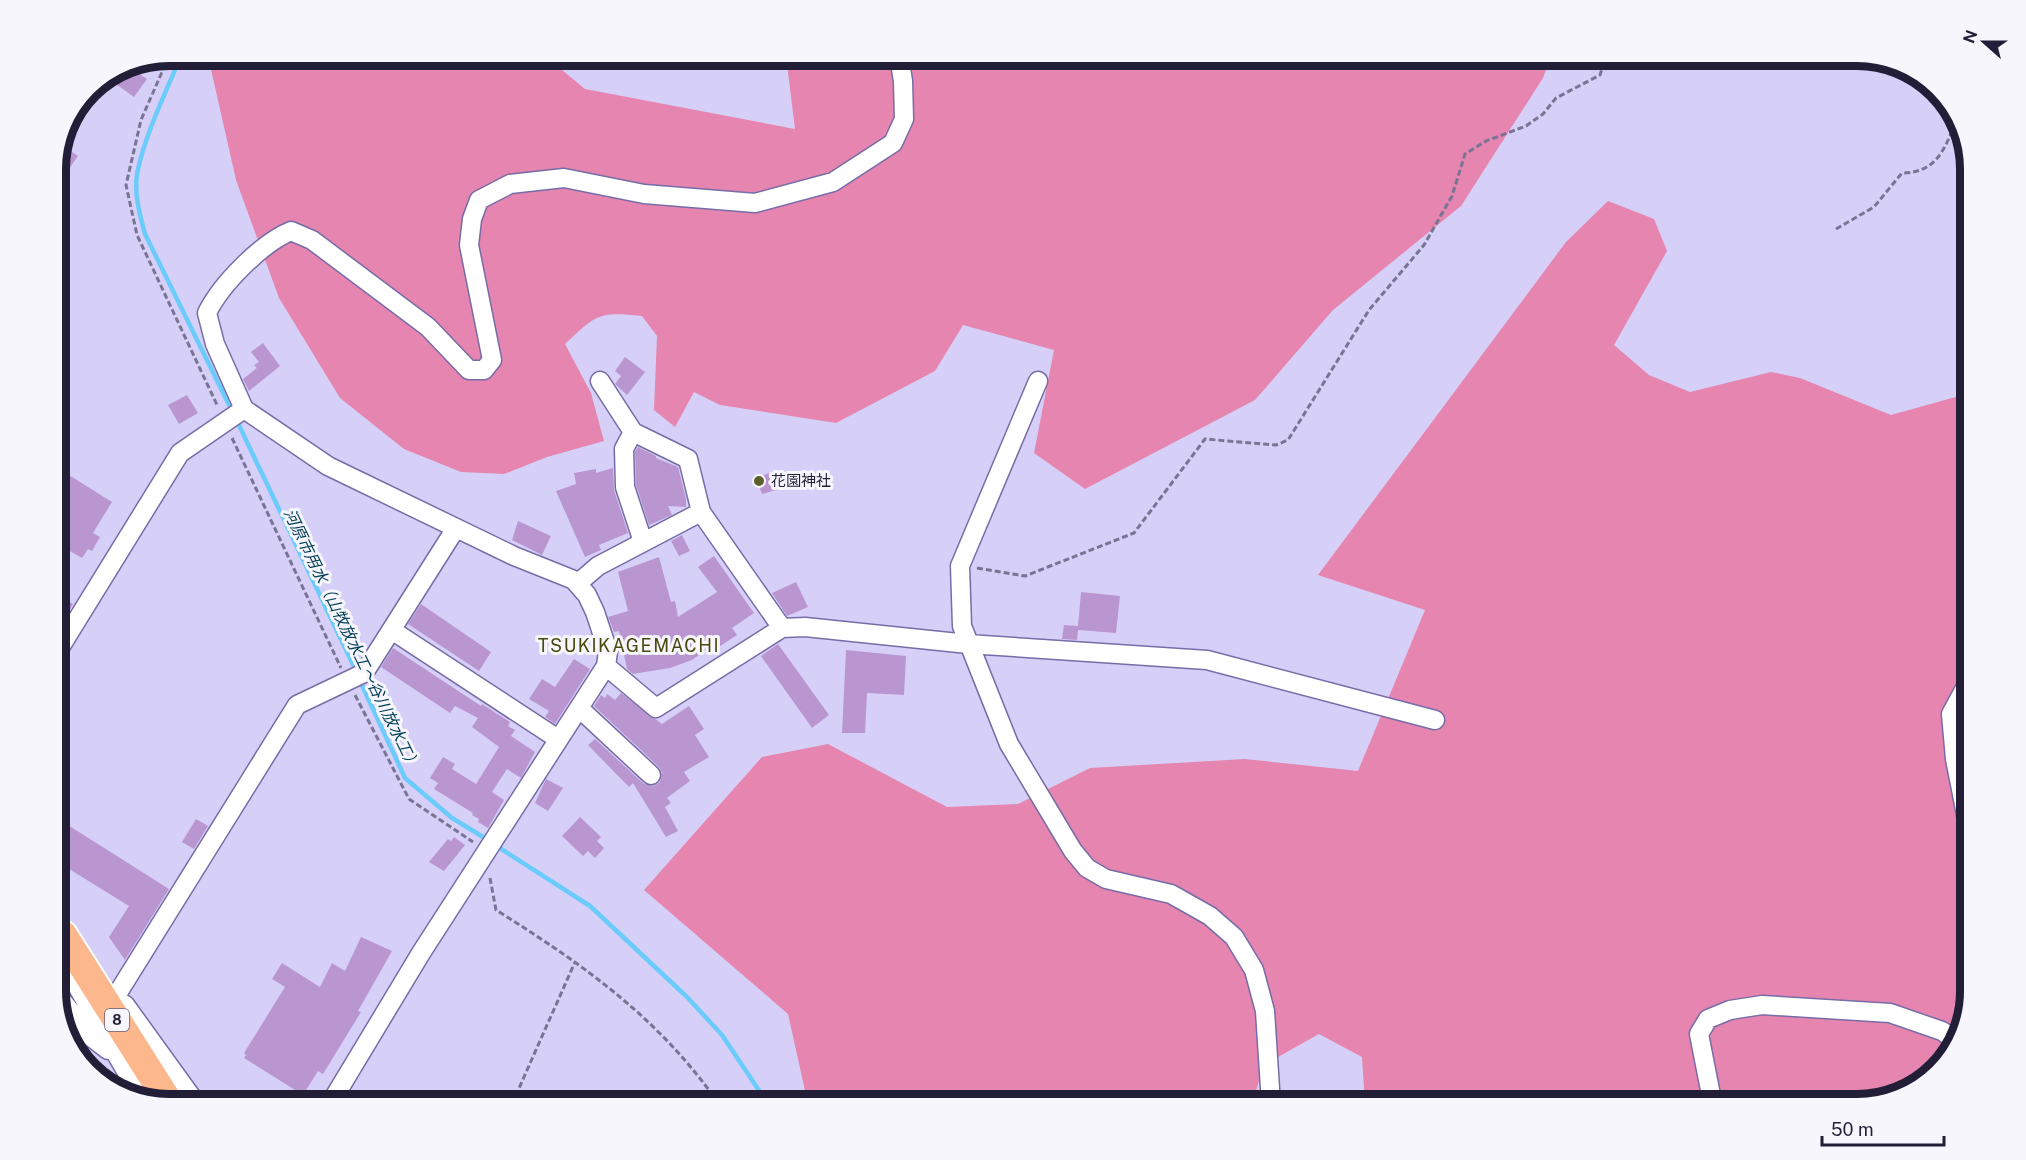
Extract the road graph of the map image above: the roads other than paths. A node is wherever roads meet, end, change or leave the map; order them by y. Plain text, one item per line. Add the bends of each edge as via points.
1 (901, 66) edge
2 (600, 381) dead end
3 (1038, 381) dead end
4 (234, 416) junction
5 (633, 432) junction
6 (701, 512) junction
7 (456, 528) junction
8 (643, 542) junction
9 (577, 584) junction
10 (782, 628) junction
11 (393, 631) junction
12 (66, 638) edge
13 (968, 644) junction
14 (606, 666) junction
15 (1960, 697) edge
16 (579, 708) junction
17 (1435, 720) dead end
18 (558, 739) junction
19 (651, 775) dead end
20 (1960, 784) edge
21 (66, 933) edge
22 (66, 939) edge
23 (66, 959) edge
24 (116, 996) junction
25 (69, 1013) edge
26 (1950, 1036) edge
27 (122, 1059) junction
28 (140, 1089) edge
29 (163, 1094) edge
30 (186, 1094) edge
31 (336, 1094) edge
32 (1270, 1094) edge
33 (1711, 1094) edge

1 - 4 street via 904,119 893,143 833,182 756,203 644,194 564,178 510,184 479,200 469,245 492,360 484,370 469,370 428,327 312,240 291,231 275,238 220,292 207,313
2 - 5 street
3 - 13 street via 960,566 962,626
4 - 7 street
4 - 12 street via 180,453
5 - 6 street via 688,459
5 - 8 street via 624,449 625,487
6 - 8 street
6 - 10 street
7 - 9 street
7 - 11 street
8 - 9 street via 598,566
9 - 14 street via 595,612 608,651
10 - 13 street
10 - 14 street via 656,708
11 - 18 street
11 - 24 street via 354,679 297,705
13 - 17 street via 1207,660
13 - 32 street via 1009,744 1087,868 1106,879 1171,894 1210,916 1233,937 1254,970 1265,1011
14 - 16 street
15 - 20 street via 1951,714
16 - 18 street
16 - 19 street
18 - 31 street
21 - 24 main road via 81,944
22 - 29 highway, 8
23 - 27 main road
24 - 30 main road
25 - 27 main road
26 - 33 street via 1890,1013 1762,1005 1730,1010 1708,1019 1699,1034
27 - 28 main road

